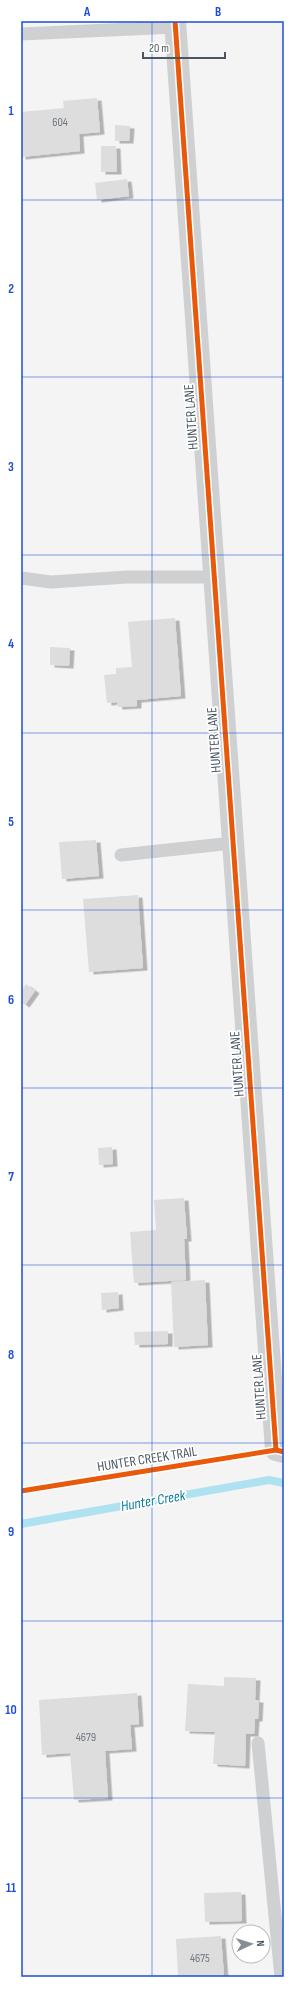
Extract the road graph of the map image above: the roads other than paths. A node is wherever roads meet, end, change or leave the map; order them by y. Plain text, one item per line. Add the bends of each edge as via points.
1 (175, 24) edge
2 (21, 34) edge
3 (214, 577) junction
4 (21, 578) edge
5 (233, 843) junction
6 (122, 855) dead end
7 (284, 1452) edge
8 (258, 1743) dead end
9 (281, 1977) edge

1 - 2 lane
1 - 3 street, HUNTER LANE
3 - 4 lane via 127,577 51,582
3 - 5 street, HUNTER LANE
5 - 6 lane
5 - 7 street, HUNTER LANE via 276,1450
8 - 9 lane

